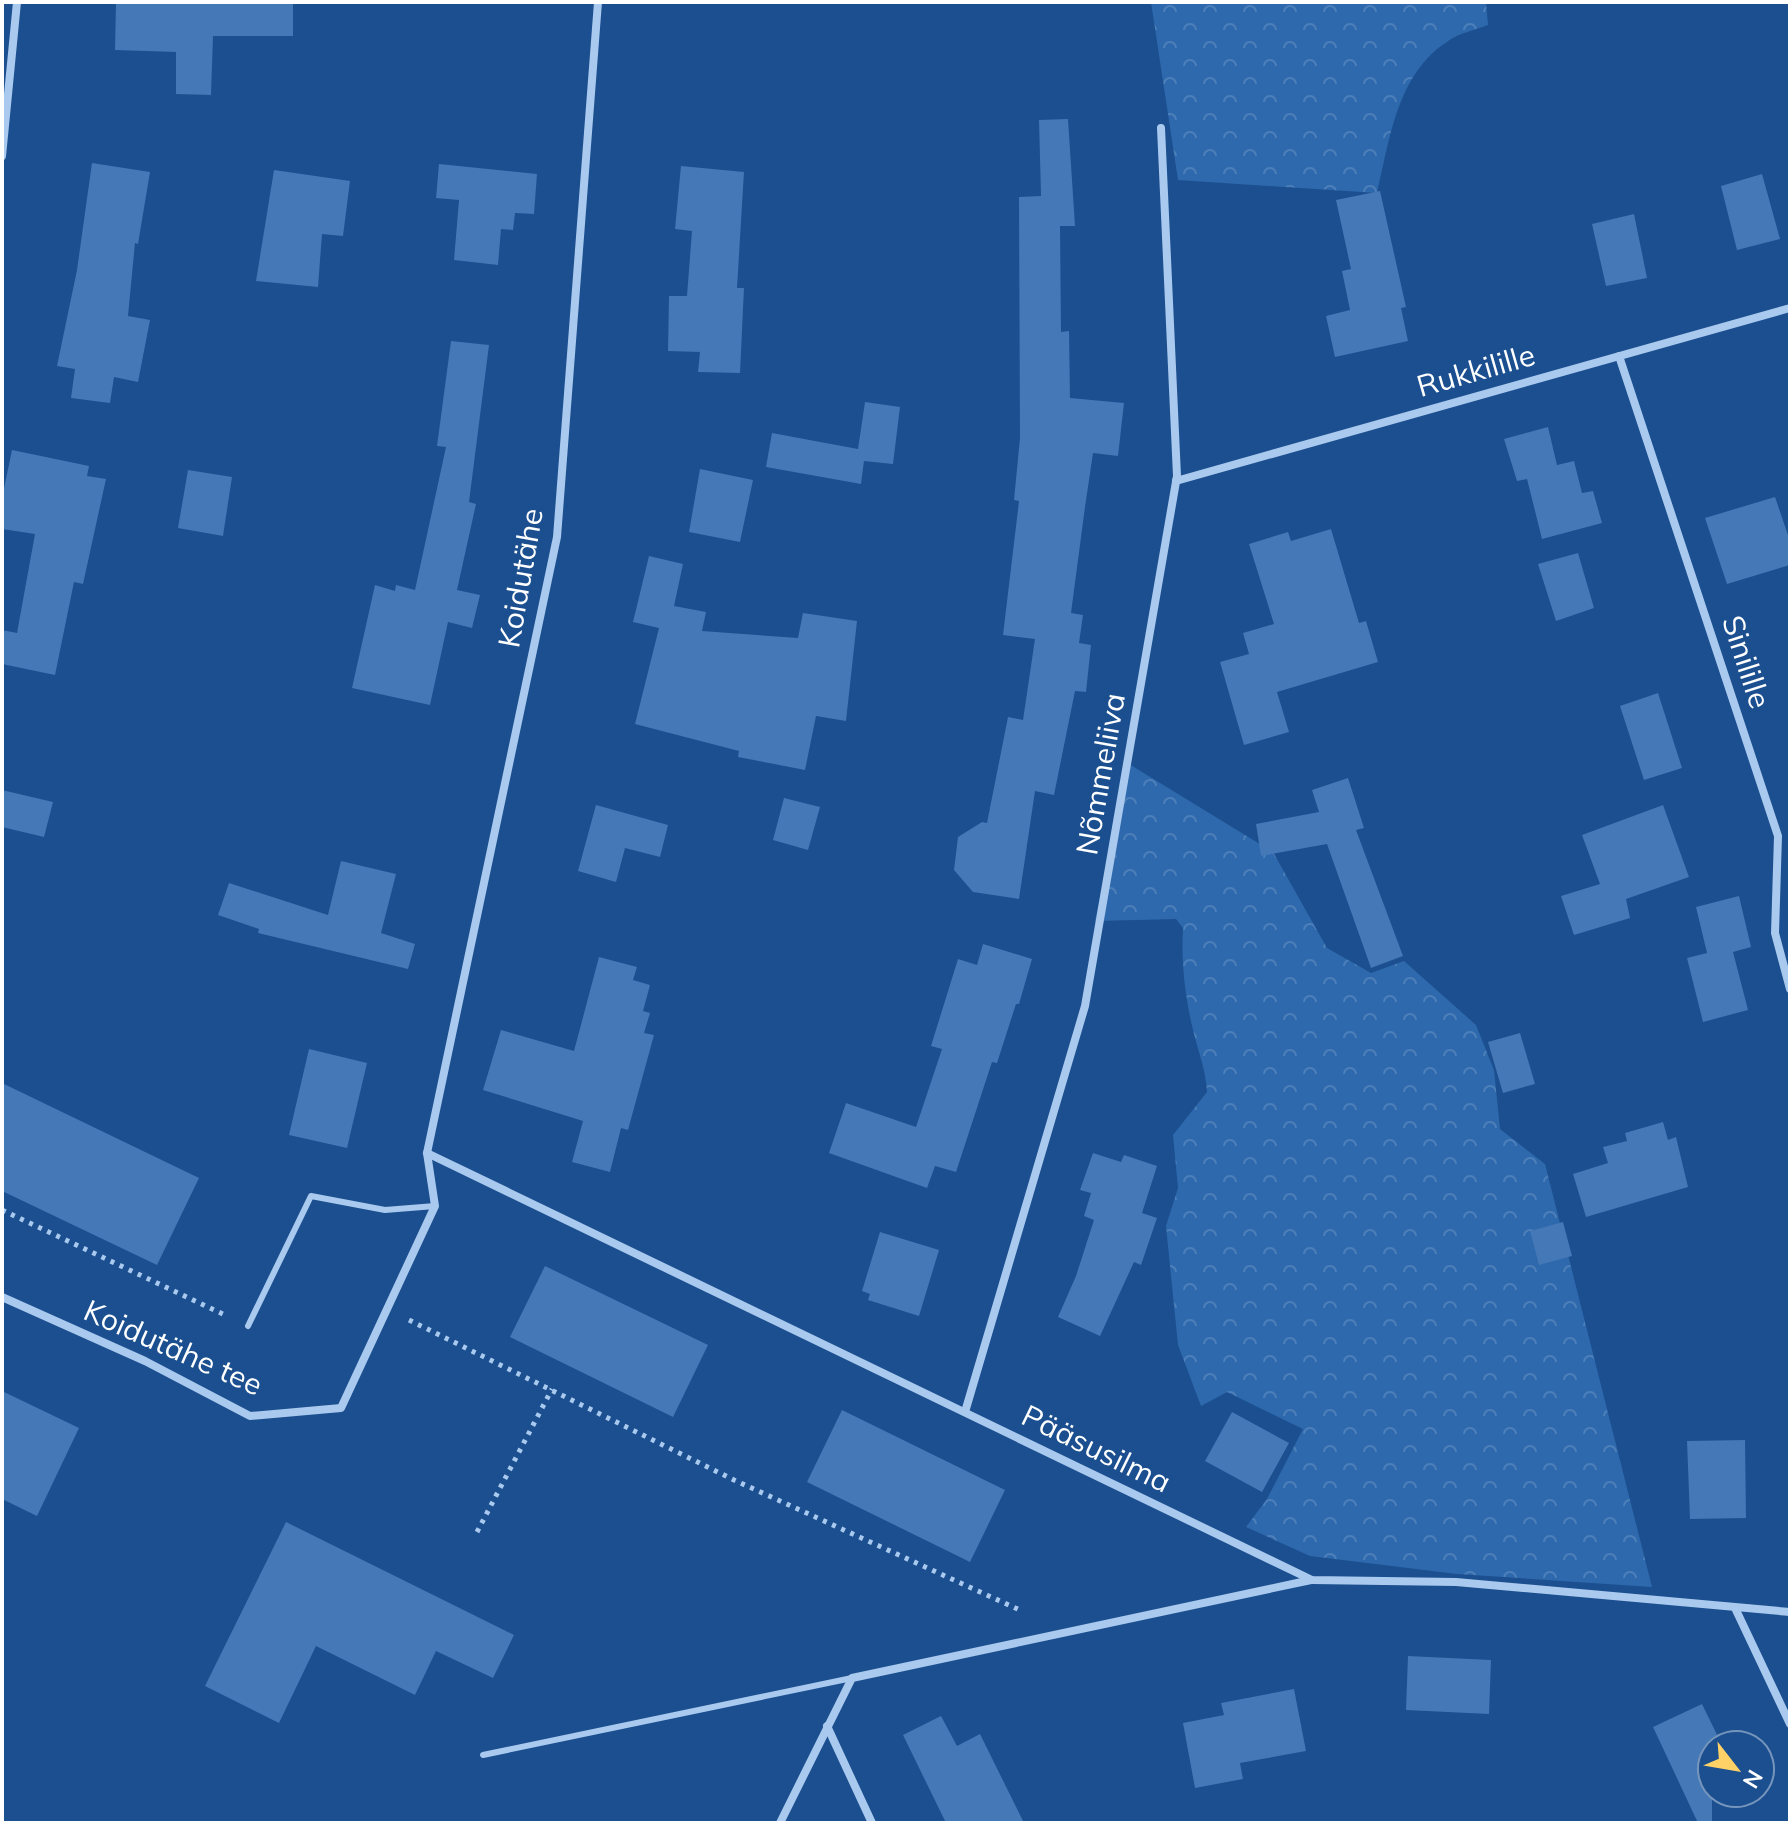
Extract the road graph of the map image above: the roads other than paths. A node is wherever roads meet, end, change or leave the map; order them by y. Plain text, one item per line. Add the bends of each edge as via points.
1 (17, 2) edge
2 (598, 2) edge
3 (1161, 128) dead end
4 (2, 156) edge
5 (1790, 308) edge
6 (1619, 356) junction
7 (1176, 481) junction
8 (1790, 989) edge
9 (427, 1153) junction
10 (435, 1206) junction
11 (2, 1297) edge
12 (248, 1326) road end
13 (965, 1412) junction
14 (1312, 1580) junction
15 (1736, 1610) junction
16 (1790, 1612) edge
17 (852, 1678) junction
18 (1790, 1724) edge
19 (827, 1726) junction
20 (483, 1755) dead end
21 (780, 1823) edge
22 (872, 1823) edge

1 - 4 street
2 - 9 street, Koidutähe via 557,537
3 - 7 street, Nõmmeliiva
5 - 6 street, Rukkilille
6 - 7 street, Rukkilille
6 - 8 street, Sinilille via 1778,836 1775,933
7 - 13 street, Nõmmeliiva via 1085,1006
9 - 10 street
9 - 13 street, Pääsusilma
10 - 11 street, Koidutähe tee via 341,1408 250,1416 145,1361
10 - 12 lane via 385,1210 311,1196
13 - 14 street, Pääsusilma
14 - 15 street, Pääsusilma via 1456,1582
14 - 17 street
15 - 16 street, Pääsusilma
15 - 18 street
17 - 19 street
17 - 20 lane
19 - 21 street
19 - 22 street

